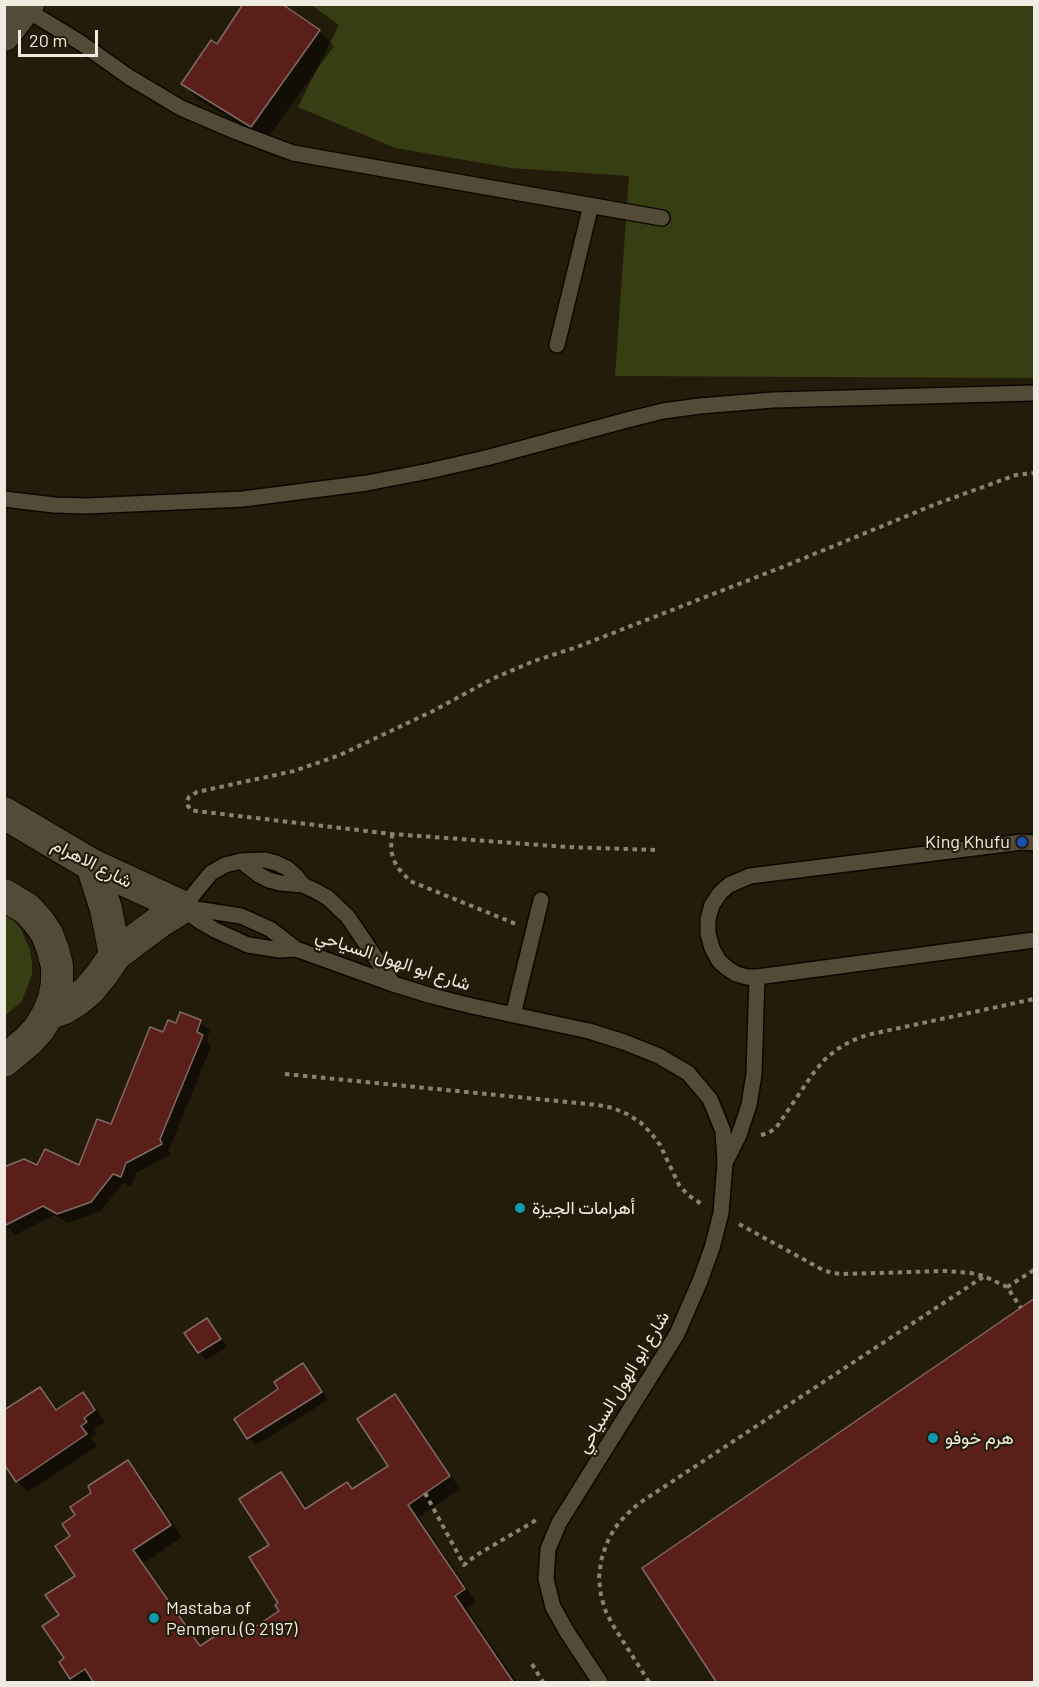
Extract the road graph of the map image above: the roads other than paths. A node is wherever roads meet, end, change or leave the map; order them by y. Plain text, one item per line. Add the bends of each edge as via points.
1 (24, 6) edge
2 (4, 35) edge
3 (591, 205) junction
4 (662, 218) dead end
5 (557, 345) dead end
6 (1035, 393) edge
7 (4, 499) edge
8 (4, 813) edge
9 (1035, 843) edge
10 (92, 865) junction
11 (4, 895) edge
12 (541, 900) dead end
13 (183, 907) junction
14 (1035, 940) edge
15 (296, 949) junction
16 (115, 955) junction
17 (757, 977) junction
18 (393, 984) junction
19 (48, 1014) junction
20 (513, 1015) junction
21 (4, 1061) edge
22 (725, 1163) junction
23 (600, 1683) edge

1 - 2 street
1 - 3 lane via 181,108 293,153
3 - 4 lane
3 - 5 lane
6 - 7 lane via 773,400 700,406 663,411 429,471 253,498 86,506
8 - 10 street, شارع الاهرام
9 - 17 lane via 739,880 720,892 712,905 708,934 719,961 727,969
10 - 13 street, شارع الاهرام
10 - 16 street
11 - 19 street via 38,921 53,950 57,983
12 - 20 lane
13 - 15 lane, شارع ابو الهول السياحي via 241,916 270,929
13 - 15 lane, شارع ابو الهول السياحي via 215,930 248,945
13 - 16 street
13 - 18 lane via 211,873 241,861 269,880 303,885 328,898 348,917
14 - 17 lane
15 - 18 lane, شارع ابو الهول السياحي
16 - 19 street via 89,990
17 - 22 lane via 754,1074 749,1105
18 - 20 lane, شارع ابو الهول السياحي
19 - 21 street via 28,1041
20 - 22 lane, شارع ابو الهول السياحي via 624,1042 688,1073 710,1099 723,1131
22 - 23 lane, شارع ابو الهول السياحي via 721,1213 712,1248 677,1334 559,1523 548,1550 546,1579 553,1607

